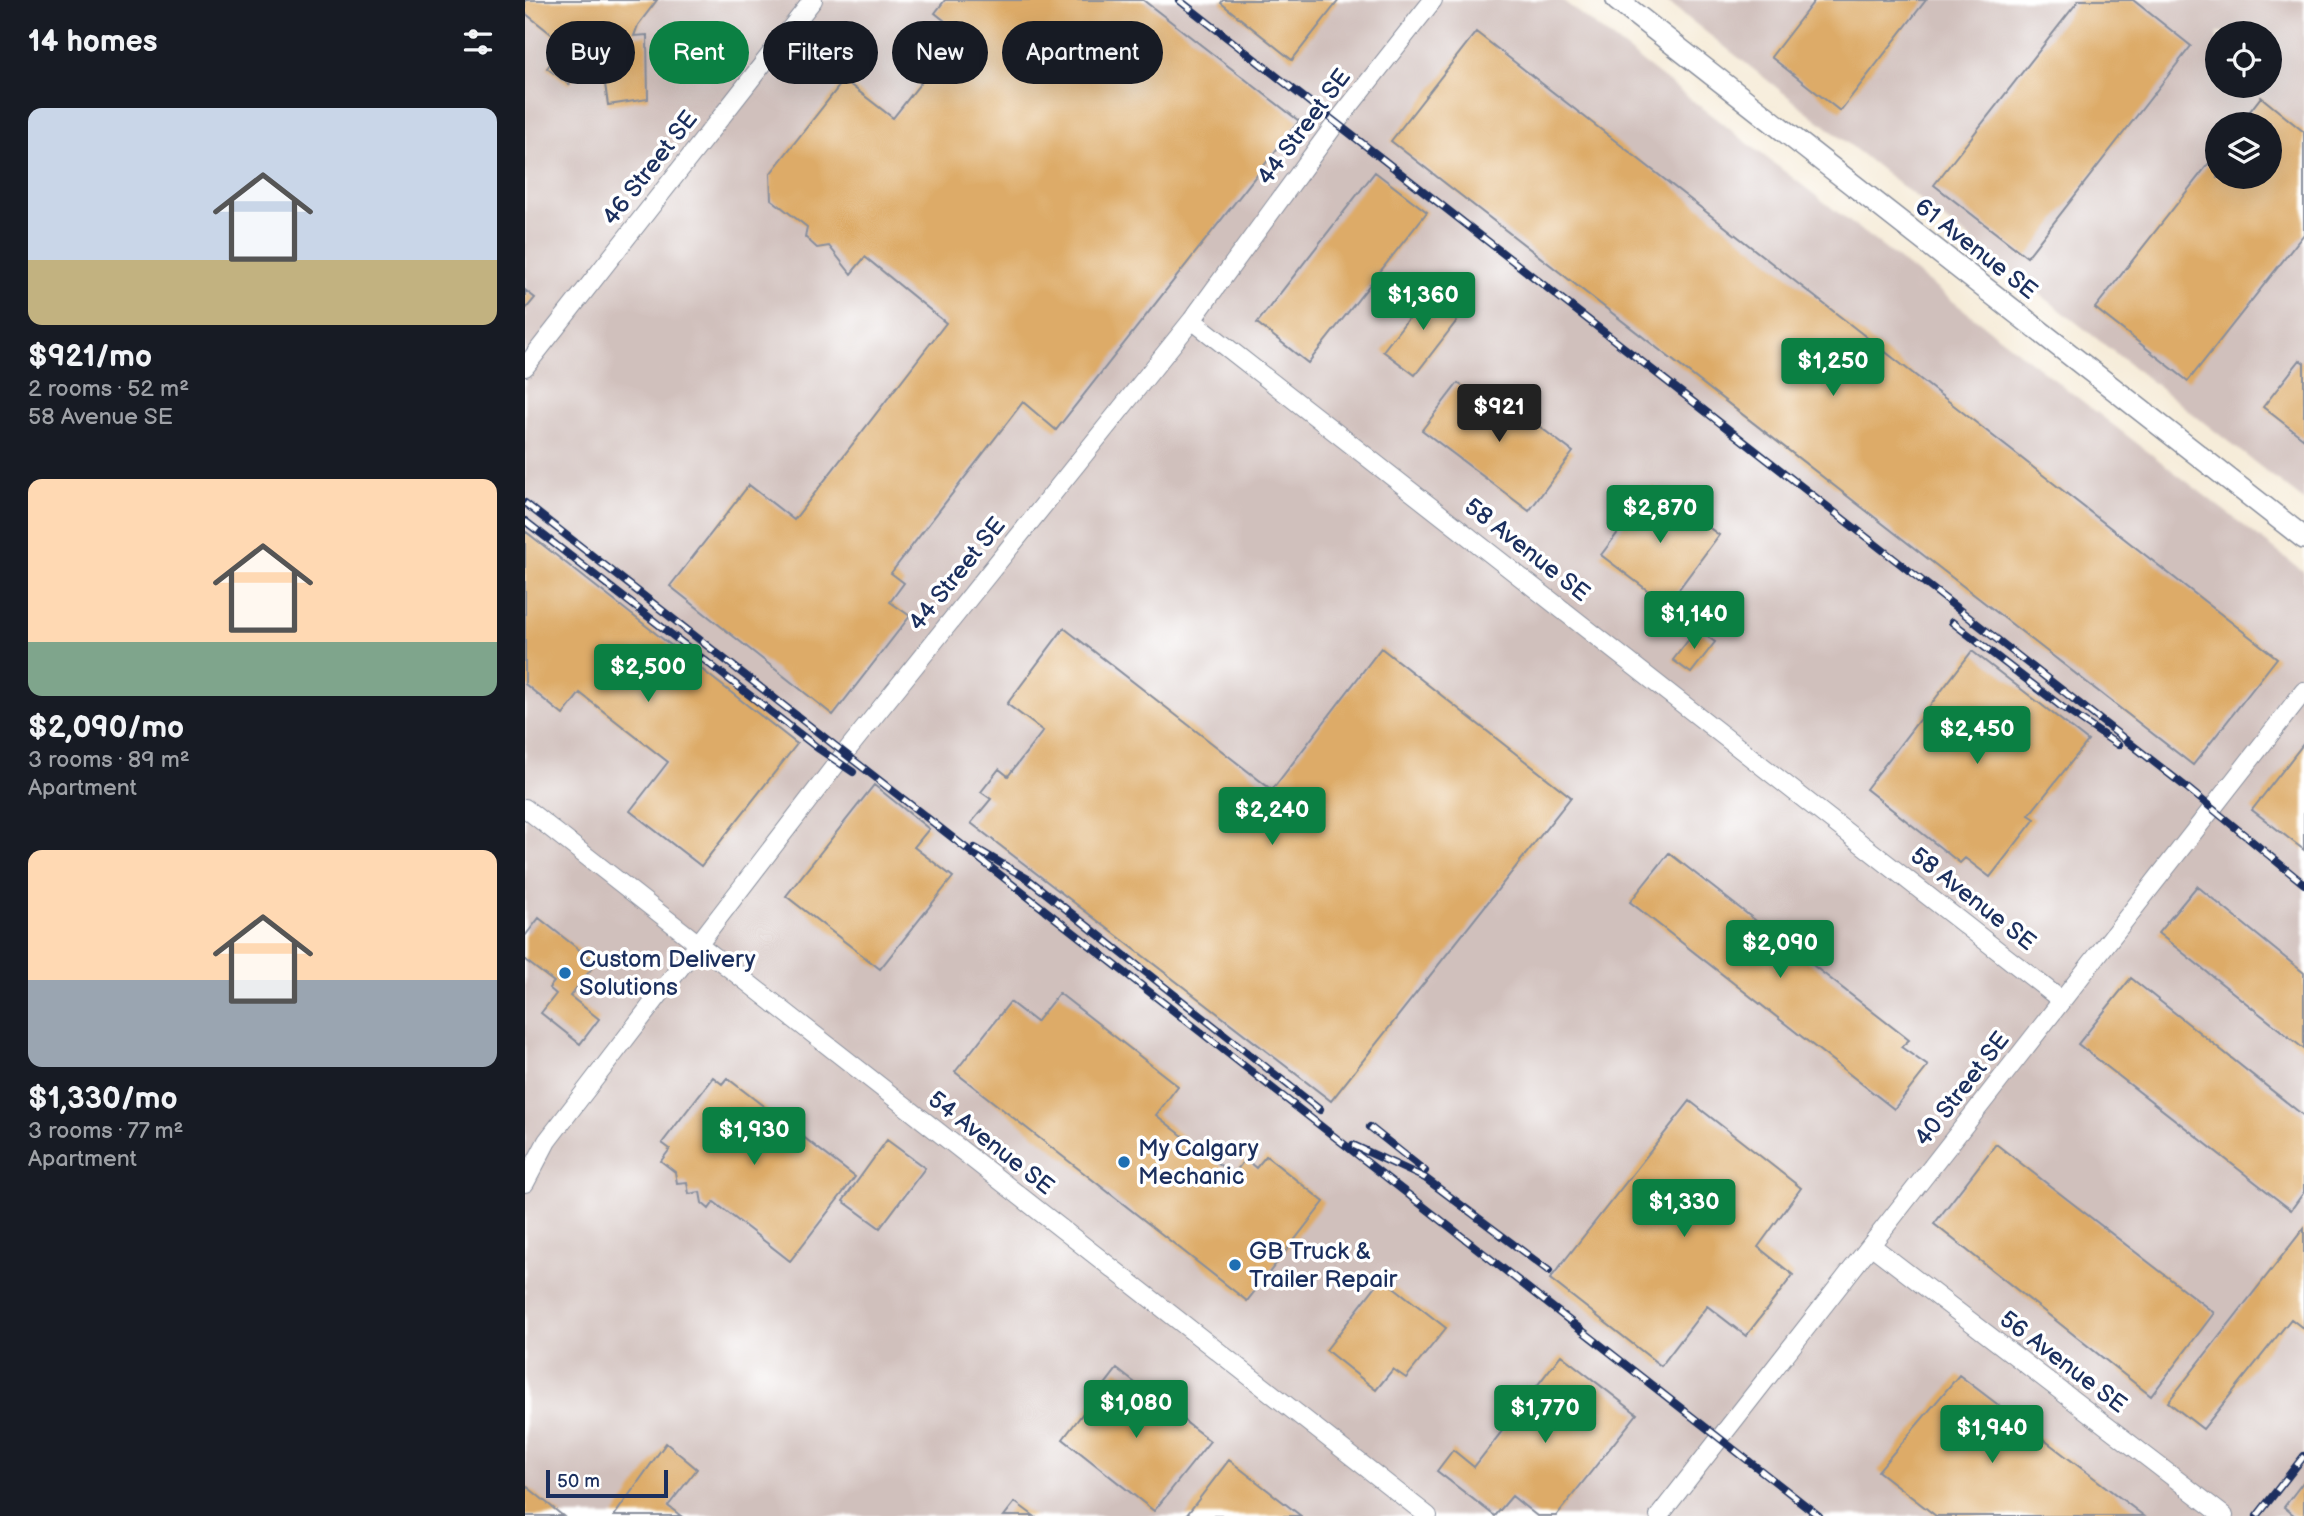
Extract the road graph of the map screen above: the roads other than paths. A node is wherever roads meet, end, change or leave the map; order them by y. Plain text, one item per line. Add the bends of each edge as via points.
1 (813, 0) edge
2 (1433, 0) edge
3 (1617, 0) edge
4 (1192, 320) junction
5 (525, 367) edge
6 (2304, 538) edge
7 (2304, 691) edge
8 (525, 808) edge
9 (698, 942) junction
10 (2061, 1000) junction
11 (525, 1183) edge
12 (1872, 1246) junction
13 (1428, 1516) edge
14 (1659, 1516) edge
15 (2224, 1516) edge

1 - 5 street, 46 Street SE
2 - 4 street, 44 Street SE
3 - 6 street, 61 Avenue SE
4 - 9 street, 44 Street SE
4 - 10 street, 58 Avenue SE
7 - 10 street, 40 Street SE
8 - 9 street, 54 Avenue SE
9 - 11 street, 44 Street SE via 547,1141
9 - 13 street, 54 Avenue SE
10 - 12 street, 40 Street SE
12 - 14 street, 40 Street SE
12 - 15 street, 56 Avenue SE

